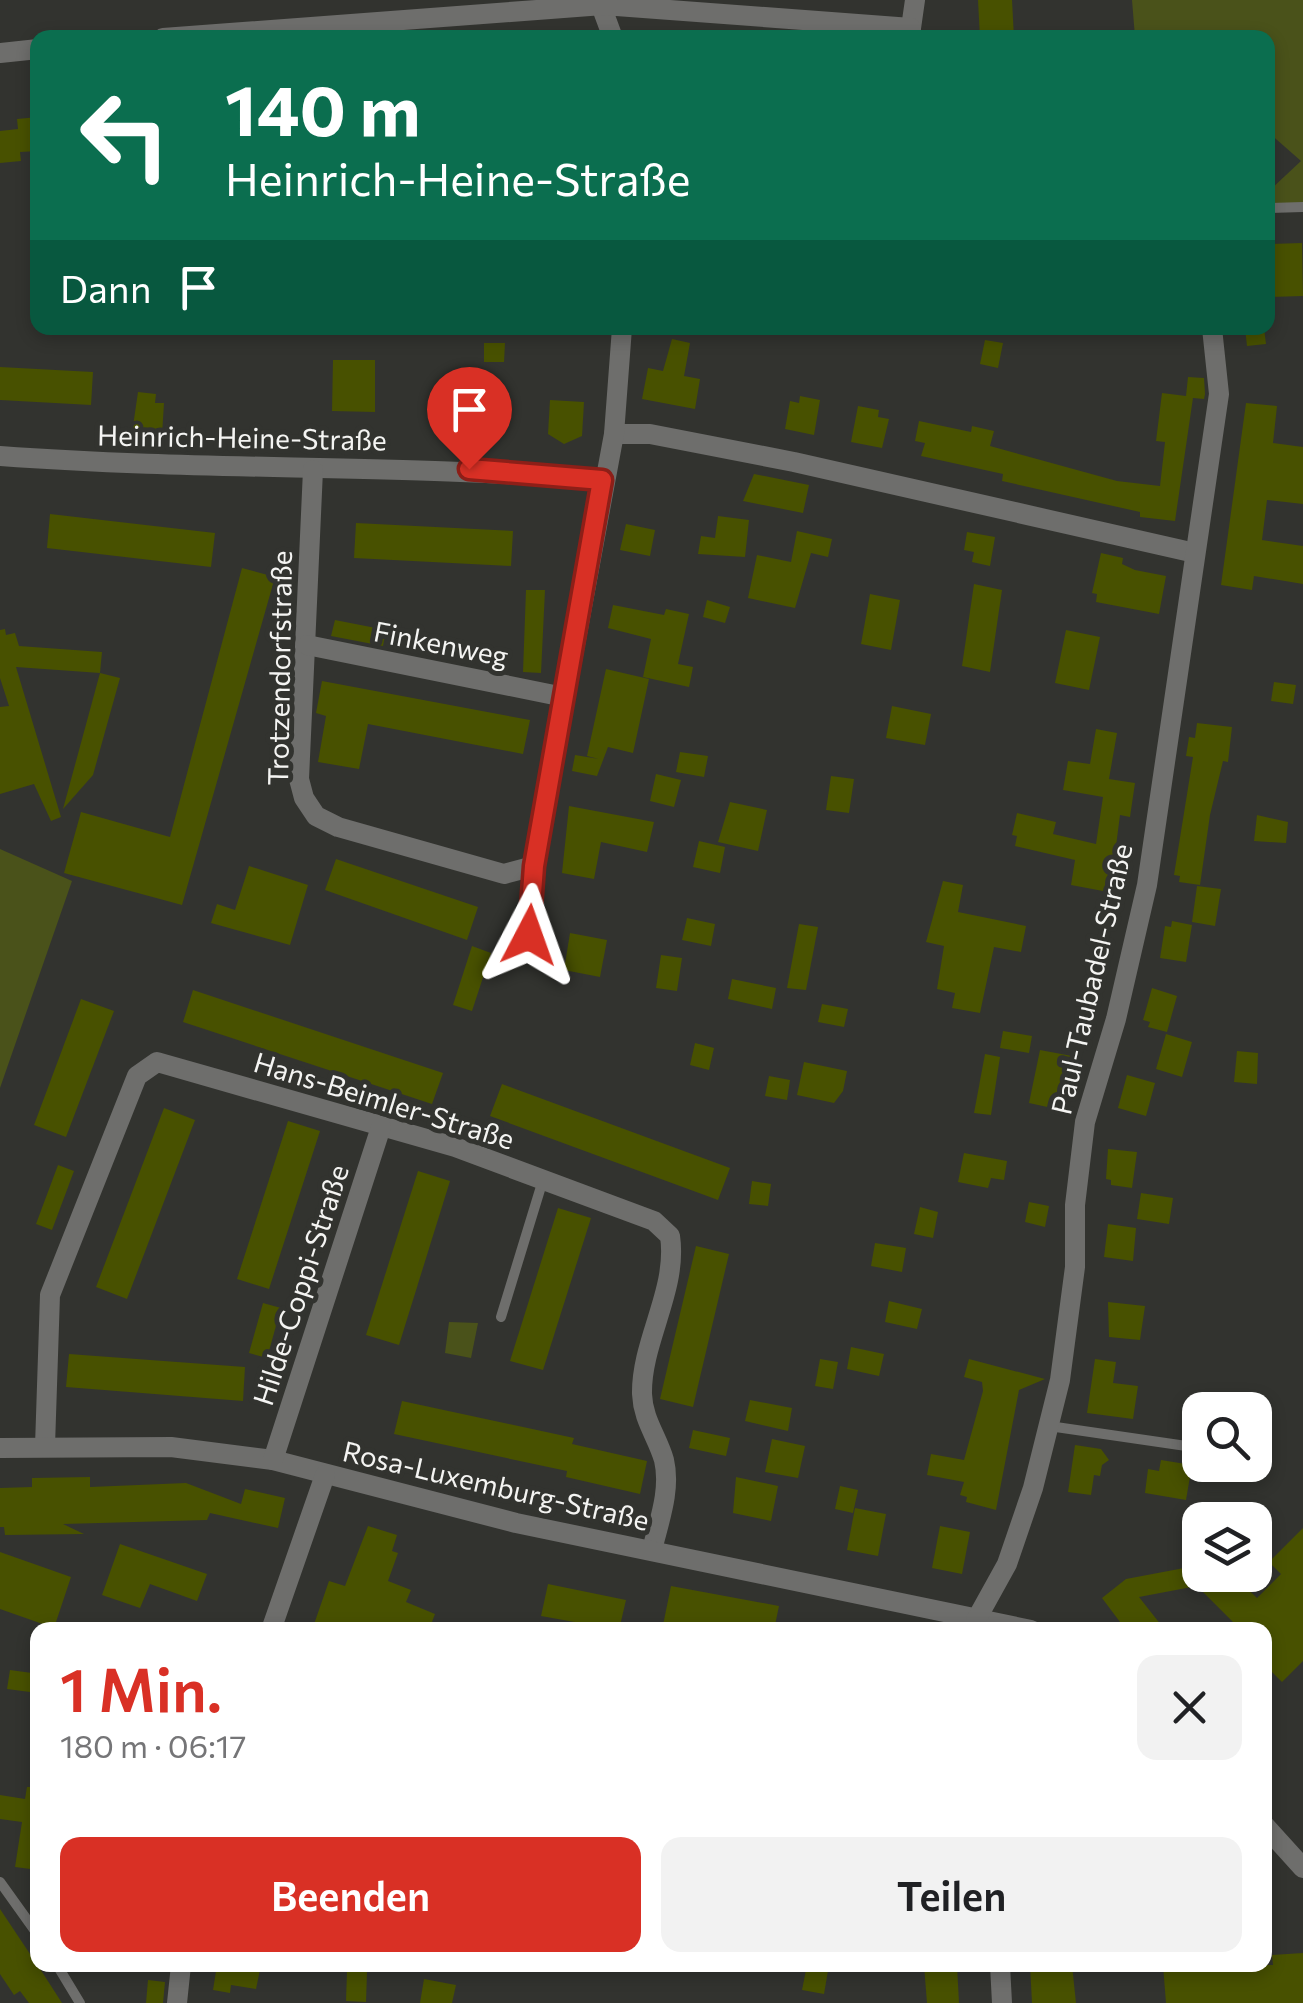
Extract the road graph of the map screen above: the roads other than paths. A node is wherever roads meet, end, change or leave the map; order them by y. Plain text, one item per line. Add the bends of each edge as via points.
1 (915, 0) edge
2 (601, 3) edge
3 (263, 30) edge
4 (610, 30) edge
5 (896, 30) edge
6 (918, 30) edge
7 (30, 50) edge
8 (0, 53) edge
9 (1303, 207) edge
10 (1275, 208) edge
11 (621, 335) edge
12 (1213, 335) edge
13 (614, 434) junction
14 (0, 456) edge
15 (313, 470) junction
16 (602, 480) junction
17 (1195, 552) junction
18 (307, 645) junction
19 (564, 697) junction
20 (534, 866) junction
21 (529, 935) dead end
22 (381, 1127) junction
23 (543, 1180) junction
24 (501, 1317) dead end
25 (1049, 1426) junction
26 (1182, 1445) edge
27 (45, 1446) junction
28 (0, 1448) edge
29 (272, 1460) junction
30 (324, 1475) junction
31 (652, 1550) junction
32 (274, 1622) edge
33 (963, 1622) edge
34 (978, 1622) edge
35 (1272, 1834) edge
36 (1303, 1868) edge
37 (0, 1882) edge
38 (30, 1925) edge
39 (61, 1972) edge
40 (180, 1972) edge
41 (1000, 1972) edge
42 (80, 2003) edge
43 (177, 2003) edge
44 (1002, 2003) edge

1 - 6 street
2 - 3 street
2 - 4 street
2 - 5 street
7 - 8 street
9 - 10 lane
11 - 13 street
12 - 17 street, Paul-Taubadel-Straße via 1219,394
13 - 16 street
13 - 17 street via 650,434 794,462
14 - 15 street, Heinrich-Heine-Straße
15 - 16 street, Heinrich-Heine-Straße via 469,469
15 - 18 street, Trotzendorfstraße
16 - 19 street
17 - 25 street, Paul-Taubadel-Straße via 1147,885 1085,1122 1075,1268
18 - 19 street, Finkenweg
18 - 20 street, Trotzendorfstraße via 299,779 316,816 390,845 504,874
19 - 20 street
20 - 21 street
22 - 23 street, Hans-Beimler-Straße
22 - 27 street, Hans-Beimler-Straße via 158,1062 137,1076 50,1294
22 - 29 street, Hilde-Coppi-Straße
23 - 24 lane
23 - 31 street, Hans-Beimler-Straße via 654,1222 670,1236 673,1259 642,1391 644,1417 668,1483
25 - 26 lane
25 - 34 street, Paul-Taubadel-Straße via 1008,1564
27 - 28 street, Rosa-Luxemburg-Straße
27 - 29 street, Rosa-Luxemburg-Straße via 171,1447
29 - 30 street, Rosa-Luxemburg-Straße
30 - 31 street, Rosa-Luxemburg-Straße
30 - 32 street
31 - 33 street, Rosa-Luxemburg-Straße
35 - 36 street
37 - 38 lane
39 - 42 lane
40 - 43 street
41 - 44 street

